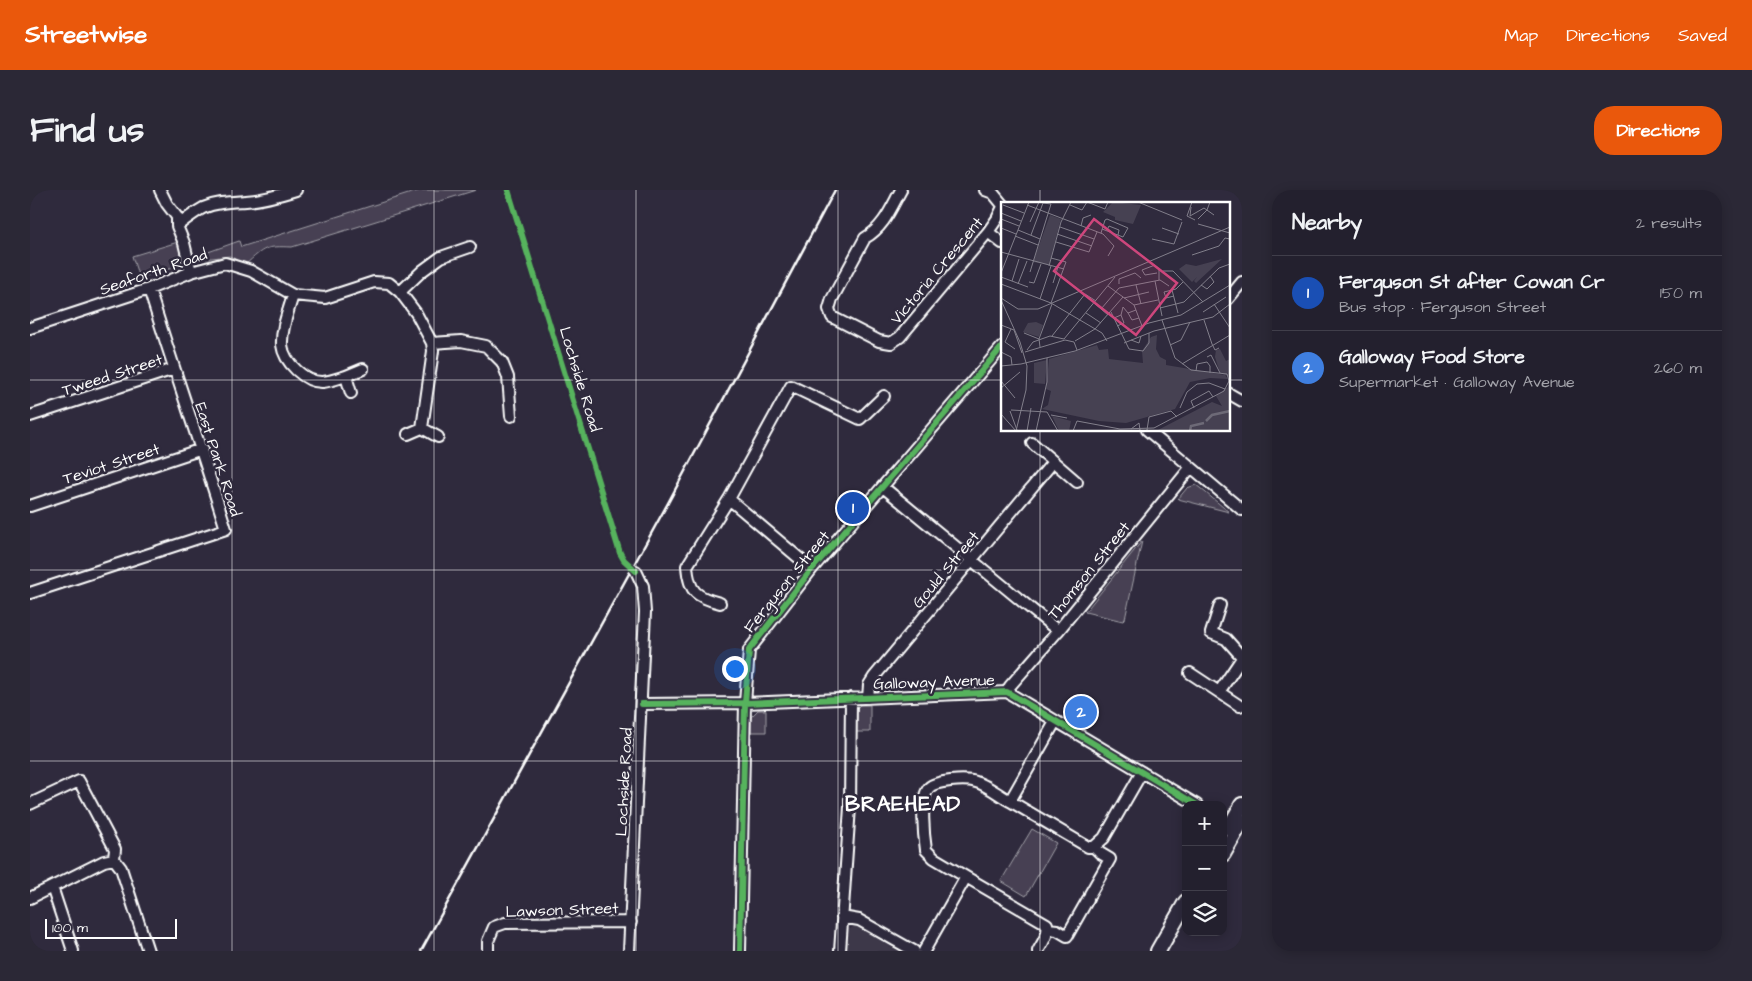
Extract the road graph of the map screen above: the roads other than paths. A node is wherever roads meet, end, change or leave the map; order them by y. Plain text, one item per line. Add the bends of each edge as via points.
1 (160, 190) edge
2 (296, 190) edge
3 (901, 190) edge
4 (985, 190) edge
5 (233, 195) edge
6 (1001, 203) edge
7 (1001, 211) edge
8 (177, 226) junction
9 (988, 232) junction
10 (1001, 242) edge
11 (470, 247) dead end
12 (191, 272) junction
13 (1242, 282) edge
14 (149, 289) junction
15 (400, 292) junction
16 (293, 294) junction
17 (1230, 297) edge
18 (30, 328) edge
19 (432, 343) junction
20 (1001, 348) edge
21 (174, 369) junction
22 (363, 369) dead end
23 (346, 376) junction
24 (351, 393) dead end
25 (1230, 394) edge
26 (884, 396) dead end
27 (1242, 401) edge
28 (30, 416) edge
29 (511, 416) dead end
30 (422, 428) junction
31 (1148, 431) edge
32 (408, 434) dead end
33 (438, 437) dead end
34 (1032, 443) dead end
35 (202, 449) junction
36 (1053, 462) junction
37 (1192, 467) junction
38 (1077, 482) dead end
39 (883, 487) junction
40 (729, 499) junction
41 (30, 506) edge
42 (1242, 510) edge
43 (972, 560) junction
44 (812, 569) junction
45 (636, 570) dead end
46 (30, 593) edge
47 (720, 603) dead end
48 (1220, 605) dead end
49 (1058, 631) junction
50 (1242, 658) edge
51 (1190, 673) dead end
52 (1007, 692) junction
53 (1219, 692) junction
54 (851, 698) junction
55 (868, 698) junction
56 (745, 703) junction
57 (642, 704) junction
58 (1240, 706) dead end
59 (1055, 722) junction
60 (1142, 772) junction
61 (1010, 801) junction
62 (1190, 801) edge
63 (30, 804) edge
64 (1242, 805) edge
65 (1232, 822) edge
66 (1225, 846) edge
67 (1094, 847) junction
68 (114, 859) junction
69 (966, 877) junction
70 (52, 887) junction
71 (30, 898) edge
72 (1182, 909) edge
73 (842, 918) junction
74 (631, 922) junction
75 (1182, 927) edge
76 (1048, 929) junction
77 (72, 951) edge
78 (148, 951) edge
79 (488, 951) edge
80 (629, 951) edge
81 (740, 951) edge
82 (840, 951) edge
83 (914, 951) edge
84 (924, 951) edge
85 (1038, 951) edge
86 (1158, 951) edge
87 (1169, 951) edge

1 - 8 street via 177,217
2 - 5 street via 245,201
3 - 9 street, Victoria Crescent via 882,225 865,238 829,308 832,317 879,341 891,343 900,337
4 - 6 street
5 - 8 street via 202,209
7 - 9 street, Victoria Crescent
8 - 12 street
9 - 10 street
11 - 15 street via 441,257
12 - 14 street, Seaforth Road
12 - 16 street, Seaforth Road via 225,263 251,271
13 - 17 street
14 - 18 street, Seaforth Road
14 - 21 street, East Park Road
15 - 16 street via 389,284 374,282 325,298
15 - 19 street
16 - 23 street via 283,333 286,357 306,378 322,382
19 - 29 street via 461,341 486,346 502,362 508,377
19 - 30 street
20 - 39 street, Ferguson Street
21 - 28 street, Tweed Street
21 - 35 street, East Park Road
22 - 23 street
23 - 24 street
25 - 27 street
26 - 40 street via 860,418 791,386
30 - 32 street
30 - 33 street
31 - 37 street
34 - 36 street
35 - 41 street, Teviot Street
35 - 46 street, East Park Road via 226,529
36 - 38 street
36 - 43 street, Gould Street
37 - 42 street
37 - 49 street, Thomson Street
39 - 43 street
39 - 44 street, Ferguson Street
40 - 44 street
40 - 47 street via 687,566 693,589 700,598
43 - 49 street
43 - 55 street, Gould Street via 874,678 869,685
44 - 56 street, Ferguson Street via 748,650
45 - 57 street, Lochside Road via 643,586 645,612
48 - 50 street via 1211,633 1226,639
49 - 52 street, Thomson Street
50 - 53 street
51 - 53 street
52 - 55 street, Galloway Avenue
52 - 59 street, Galloway Avenue
53 - 58 street
54 - 55 street, Galloway Avenue
54 - 56 street, Galloway Avenue
54 - 73 street via 850,807
56 - 57 street, Galloway Avenue
56 - 81 street, Ferguson Street
57 - 74 street, Lochside Road
59 - 60 street, Galloway Avenue
59 - 61 street
60 - 62 street, Galloway Avenue
60 - 67 street via 1104,838
61 - 67 street via 1088,847
61 - 69 street via 977,782 965,780 934,783 928,788 924,797 926,850
63 - 68 street via 79,781 115,849
64 - 65 main road
65 - 66 main road
67 - 76 street via 1110,859 1067,936
68 - 70 street via 110,858
68 - 78 street via 121,868
69 - 76 street via 1040,919
69 - 84 street
70 - 71 street
70 - 77 street
72 - 86 main road
73 - 82 street
73 - 83 street via 858,920
74 - 79 street, Lawson Street via 505,923 494,928 488,941
74 - 80 street, Lochside Road
75 - 87 main road
76 - 85 street

